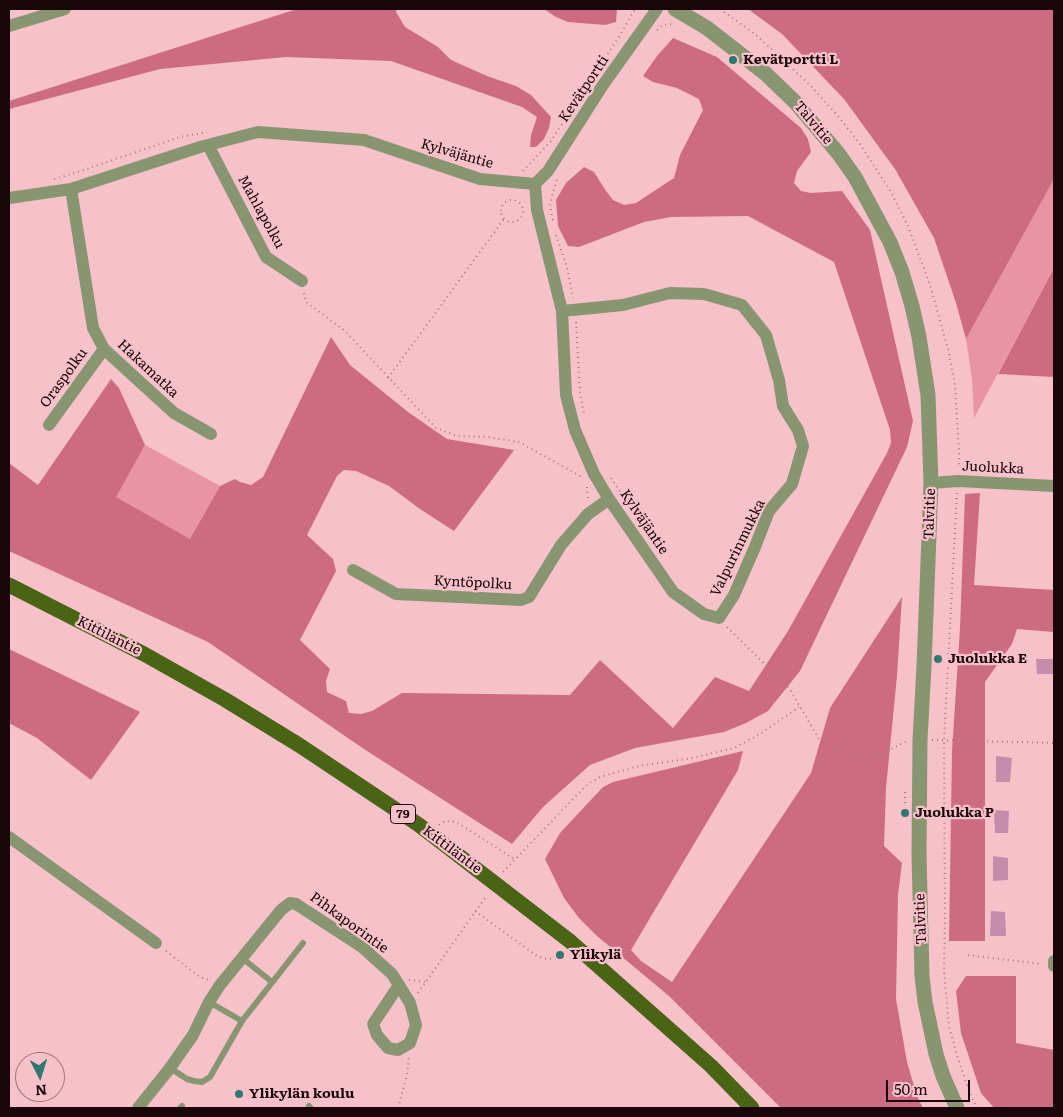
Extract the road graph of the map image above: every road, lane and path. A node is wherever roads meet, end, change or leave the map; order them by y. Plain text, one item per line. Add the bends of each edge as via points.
1 (65, 9) edge
2 (657, 9) edge
3 (720, 9) edge
4 (680, 11) edge
5 (9, 26) edge
6 (656, 31) dead end
7 (208, 145) junction
8 (558, 177) dead end
9 (535, 184) junction
10 (71, 189) junction
11 (9, 198) edge
12 (504, 219) junction
13 (553, 222) dead end
14 (554, 229) dead end
15 (302, 280) joint
16 (569, 311) junction
17 (104, 349) junction
18 (388, 378) junction
19 (585, 416) dead end
20 (49, 425) dead end
21 (211, 434) dead end
22 (611, 477) dead end
23 (958, 482) junction
24 (931, 483) junction
25 (1054, 486) edge
26 (609, 499) junction
27 (632, 509) dead end
28 (588, 514) junction
29 (353, 570) dead end
30 (9, 585) edge
31 (719, 618) junction
32 (799, 707) junction
33 (920, 740) junction
34 (944, 740) junction
35 (1054, 743) edge
36 (438, 826) dead end
37 (9, 837) edge
38 (514, 859) junction
39 (502, 874) dead end
40 (489, 891) dead end
41 (475, 911) junction
42 (156, 943) joint
43 (303, 943) dead end
44 (560, 955) dead end
45 (968, 955) dead end
46 (242, 958) junction
47 (1054, 961) edge
48 (1054, 966) edge
49 (272, 982) junction
50 (426, 982) junction
51 (398, 983) junction
52 (220, 985) junction
53 (209, 1002) junction
54 (410, 1003) junction
55 (242, 1021) junction
56 (410, 1043) junction
57 (170, 1068) junction
58 (141, 1107) edge
59 (398, 1108) edge
60 (752, 1108) edge
61 (957, 1108) edge
62 (977, 1108) edge

1 - 5 street
2 - 9 street, Kevätportti via 548,171
3 - 23 path via 762,41 809,84 860,144 891,192 908,226 930,285 948,349 955,385 960,451
4 - 6 path via 678,24 663,25
4 - 24 street, Talvitie via 737,51 795,102 838,153 869,201 902,272 919,337 929,413
7 - 9 street, Kylväjäntie via 258,132 364,140 480,179
7 - 10 street, Kylväjäntie
7 - 15 street, Mahlapolku via 266,256
8 - 13 path via 550,206
9 - 16 street, Kylväjäntie via 537,210
10 - 11 street, Kylväjäntie
10 - 17 street, Hakamatka via 93,328
12 - 12 path via 518,220 524,210 521,204 512,199 505,202 501,212
12 - 18 path
14 - 16 path via 567,266
15 - 18 path via 306,302 345,332
16 - 19 path
16 - 26 street, Kylväjäntie via 566,395 575,430
16 - 31 street, Valpurinmukka via 623,304 670,293 704,294 742,305 766,335 783,406 798,430 803,446 792,484 769,510 734,595
17 - 20 street, Oraspolku
17 - 21 street, Hakamatka via 174,413
18 - 28 path via 436,428 457,436 519,442 587,480
22 - 27 path
23 - 24 street, Juolukka
23 - 25 street, Juolukka
23 - 34 path
24 - 33 street, Talvitie
26 - 28 street, Kyntöpolku
26 - 31 street, Kylväjäntie via 673,592 704,614
28 - 29 street, Kyntöpolku via 561,545 529,597 521,600 396,594
30 - 60 main road, Kittiläntie / 79 via 224,699 314,754 419,825 571,942 711,1066
31 - 32 path via 789,688
32 - 33 path via 819,739 834,750 857,758 883,753 907,741
32 - 38 path via 734,748 639,766 600,777 574,797
33 - 34 path
33 - 61 street, Talvitie via 922,976 936,1054
34 - 35 path
34 - 62 path via 944,971 949,1026
36 - 38 path via 452,821
37 - 42 street
38 - 39 path
40 - 41 path
41 - 44 path via 537,956 547,959
41 - 50 path
42 - 52 path via 200,977
43 - 49 lane
45 - 48 path
46 - 49 lane
46 - 51 street, Pihkaporintie via 290,903 362,947
46 - 52 street, Pihkaporintie
47 - 48 street
49 - 55 lane
50 - 51 path via 406,980
50 - 54 path
51 - 54 street, Pihkaporintie
51 - 56 street via 373,1024 388,1048 398,1050
52 - 53 street, Pihkaporintie
53 - 55 lane
53 - 57 street, Pihkaporintie via 194,1034
54 - 56 street, Pihkaporintie via 416,1025
55 - 57 lane via 210,1077 202,1082 194,1081
56 - 59 path via 407,1075
57 - 58 street, Pihkaporintie

